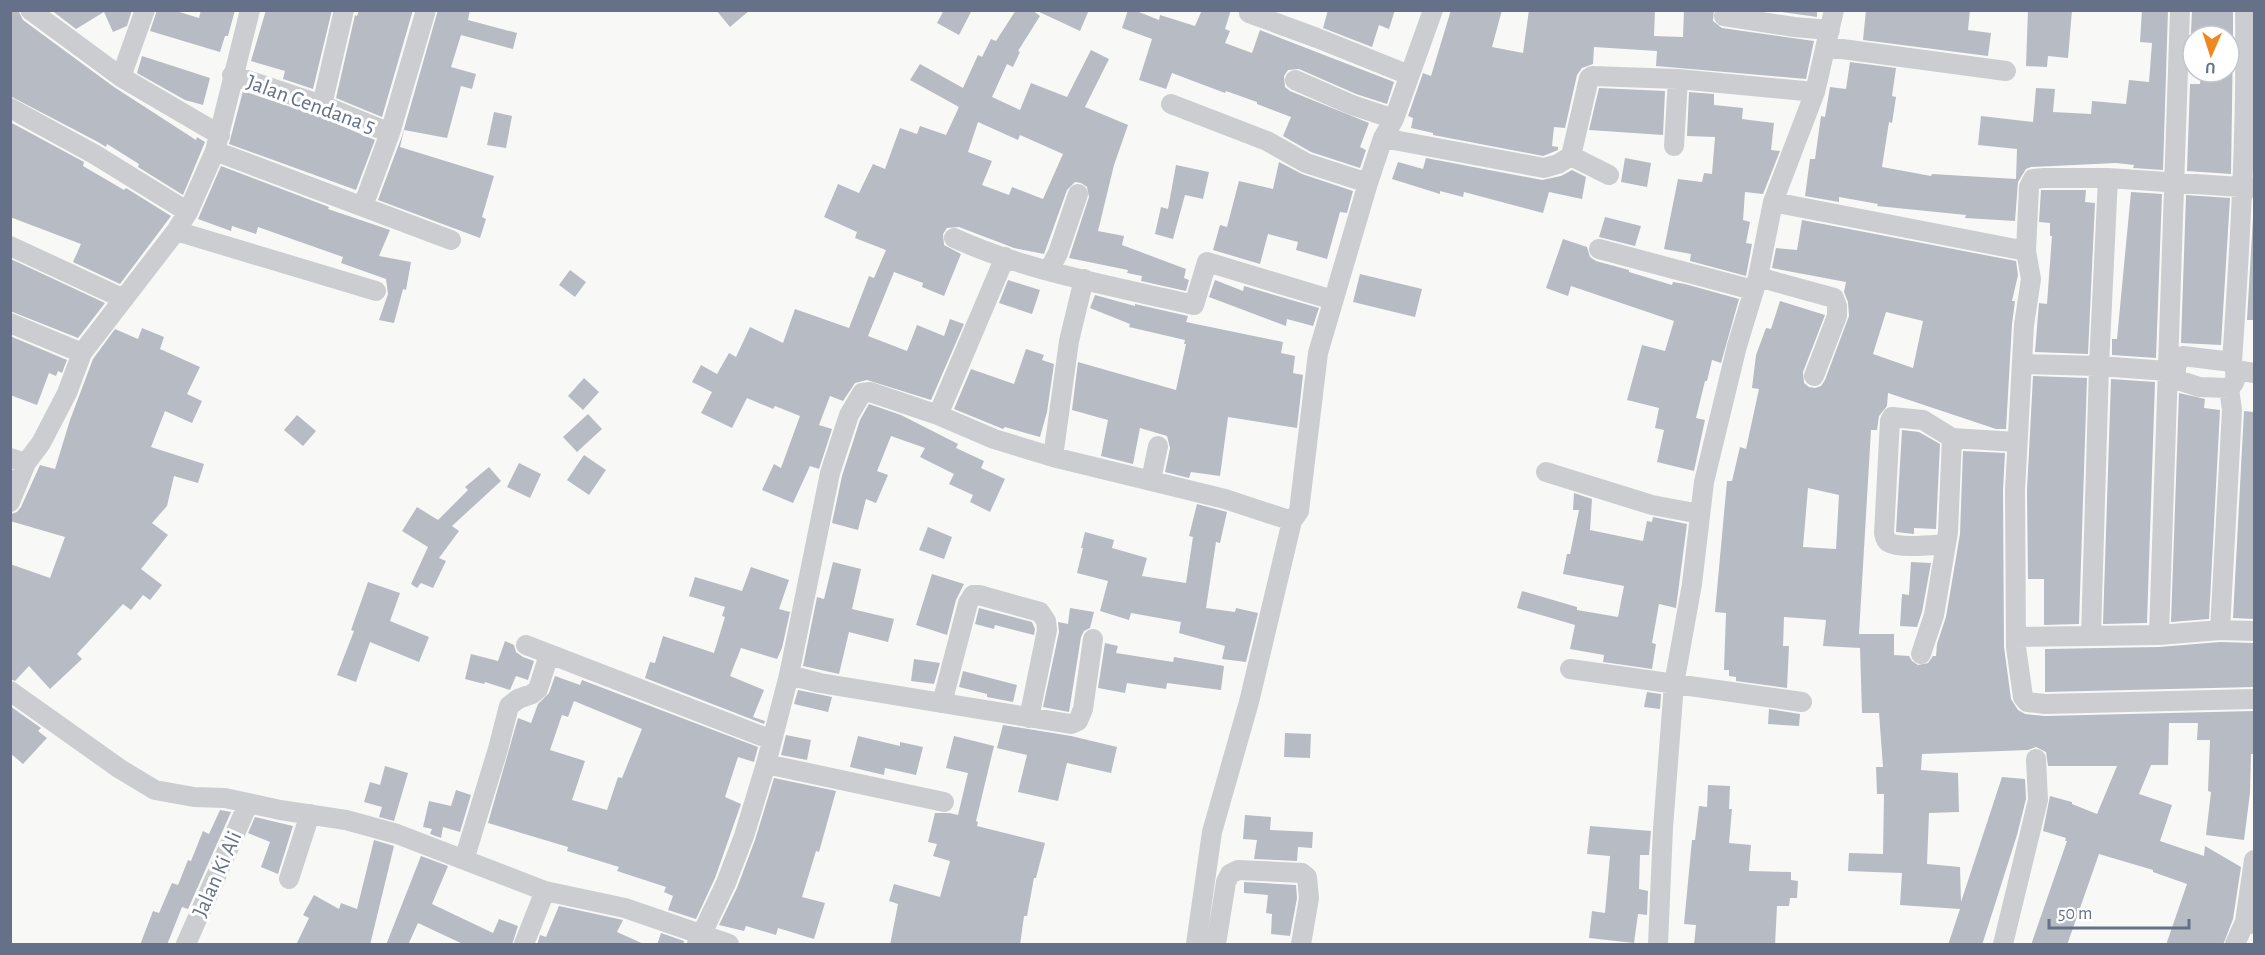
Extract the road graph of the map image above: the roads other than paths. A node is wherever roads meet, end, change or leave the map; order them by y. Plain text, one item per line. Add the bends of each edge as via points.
1 (30, 10) edge
2 (146, 10) edge
3 (249, 10) edge
4 (344, 10) edge
5 (426, 10) edge
6 (1433, 10) edge
7 (2180, 10) edge
8 (2245, 10) edge
9 (1249, 13) dead end
10 (1724, 16) dead end
11 (1830, 29) edge
12 (2006, 71) dead end
13 (232, 75) junction
14 (1409, 75) junction
15 (121, 77) junction
16 (1295, 80) dead end
17 (1678, 80) junction
18 (1815, 92) junction
19 (1171, 104) dead end
20 (322, 105) junction
21 (10, 108) edge
22 (1394, 119) junction
23 (390, 133) junction
24 (1383, 138) junction
25 (218, 143) junction
26 (1674, 146) dead end
27 (1571, 156) junction
28 (1609, 175) dead end
29 (2108, 178) junction
30 (1368, 183) junction
31 (2175, 183) junction
32 (2249, 188) edge
33 (1078, 194) dead end
34 (1773, 202) junction
35 (363, 206) junction
36 (188, 212) junction
37 (176, 231) junction
38 (954, 238) dead end
39 (451, 240) dead end
40 (10, 246) edge
41 (1599, 249) dead end
42 (2026, 252) junction
43 (1005, 257) junction
44 (1049, 270) junction
45 (1084, 279) junction
46 (1755, 283) junction
47 (376, 291) dead end
48 (124, 299) junction
49 (1333, 300) junction
50 (10, 322) edge
51 (82, 353) junction
52 (2022, 364) junction
53 (2099, 366) junction
54 (2171, 370) junction
55 (2238, 373) edge
56 (1814, 376) dead end
57 (938, 415) junction
58 (1952, 438) junction
59 (2017, 442) junction
60 (1158, 446) dead end
61 (1053, 457) junction
62 (18, 461) edge
63 (1545, 472) dead end
64 (1151, 480) junction
65 (10, 501) edge
66 (1701, 514) junction
67 (1292, 521) junction
68 (1945, 544) junction
69 (2220, 630) junction
70 (2254, 631) edge
71 (2159, 635) junction
72 (2091, 636) junction
73 (2016, 637) junction
74 (1093, 639) dead end
75 (526, 645) dead end
76 (1921, 654) dead end
77 (549, 655) junction
78 (1570, 669) dead end
79 (789, 675) junction
80 (1674, 684) junction
81 (10, 691) edge
82 (2254, 699) edge
83 (1802, 702) dead end
84 (942, 703) junction
85 (1029, 718) junction
86 (772, 740) junction
87 (2036, 759) dead end
88 (766, 764) junction
89 (944, 802) dead end
90 (248, 804) junction
91 (309, 814) junction
92 (464, 860) junction
93 (2254, 860) edge
94 (289, 879) dead end
95 (545, 891) junction
96 (2250, 923) edge
97 (700, 940) edge
98 (186, 945) edge
99 (524, 945) edge
100 (729, 945) edge
101 (1196, 945) edge
102 (1216, 945) edge
103 (1301, 945) edge
104 (1658, 945) edge
105 (2003, 945) edge
106 (2235, 945) edge

1 - 15 street
2 - 15 street
3 - 13 street
4 - 20 street
5 - 23 street
6 - 14 street
7 - 31 street
8 - 32 street
9 - 14 street
10 - 11 street
11 - 12 street
11 - 18 street
13 - 20 street, Jalan Cendana 5
13 - 25 street
14 - 22 street
15 - 25 street
16 - 22 street
17 - 18 street
17 - 26 street
17 - 27 street via 1589,78
18 - 34 street
19 - 30 street via 1267,141 1306,163
20 - 23 street, Jalan Cendana 5
21 - 36 street
22 - 24 street
23 - 35 street
24 - 27 street via 1544,168
24 - 30 street
25 - 35 street
25 - 36 street
27 - 28 street
29 - 31 street
29 - 42 street via 2033,179 2029,187
29 - 53 street
30 - 49 street
31 - 32 street
31 - 54 street
32 - 55 street
33 - 44 street
34 - 42 street
34 - 46 street
35 - 39 street
36 - 37 street
37 - 47 street
37 - 48 street
38 - 43 street
40 - 48 street
41 - 46 street
42 - 52 street via 2031,279
43 - 44 street
43 - 57 street
44 - 45 street
45 - 49 street via 1194,305 1207,262
45 - 61 street via 1069,341
46 - 56 street via 1834,298 1837,316
46 - 66 street via 1704,482
48 - 51 street
49 - 67 street via 1318,353 1299,511
50 - 51 street
51 - 62 street via 41,443
52 - 53 street
52 - 59 street
53 - 54 street
53 - 72 street
54 - 55 street via 2178,380 2189,384
54 - 55 street via 2187,356
54 - 71 street
55 - 69 street via 2232,410
57 - 61 street via 994,439
57 - 79 street via 870,392 862,393 854,405 830,473
58 - 59 street
58 - 68 street
58 - 68 street via 1923,420 1892,417 1890,421 1885,539 1904,545
59 - 73 street
60 - 64 street
61 - 64 street
62 - 65 street
63 - 66 street via 1652,505
64 - 67 street
66 - 80 street
67 - 101 street via 1249,702 1212,832
68 - 76 street via 1934,615
69 - 70 street
69 - 71 street
71 - 72 street
72 - 73 street
73 - 82 street via 2023,697 2032,704
74 - 85 street via 1078,721 1062,724
75 - 77 street
77 - 86 street
77 - 92 street via 538,689 509,706
78 - 80 street
79 - 84 street
79 - 86 street
80 - 83 street
80 - 104 street
81 - 90 street via 154,790
84 - 85 street
84 - 85 street via 970,597 979,595 1040,612 1046,621
86 - 88 street
87 - 105 street via 2038,800
88 - 89 street
88 - 97 street via 744,836
90 - 91 street
90 - 98 street, Jalan Ki Ali
91 - 92 street via 397,834
91 - 94 street
92 - 95 street
93 - 96 street
95 - 97 street via 625,908
95 - 99 street
96 - 106 street
97 - 100 street
102 - 103 street via 1226,882 1238,870 1302,873 1307,877 1309,898

